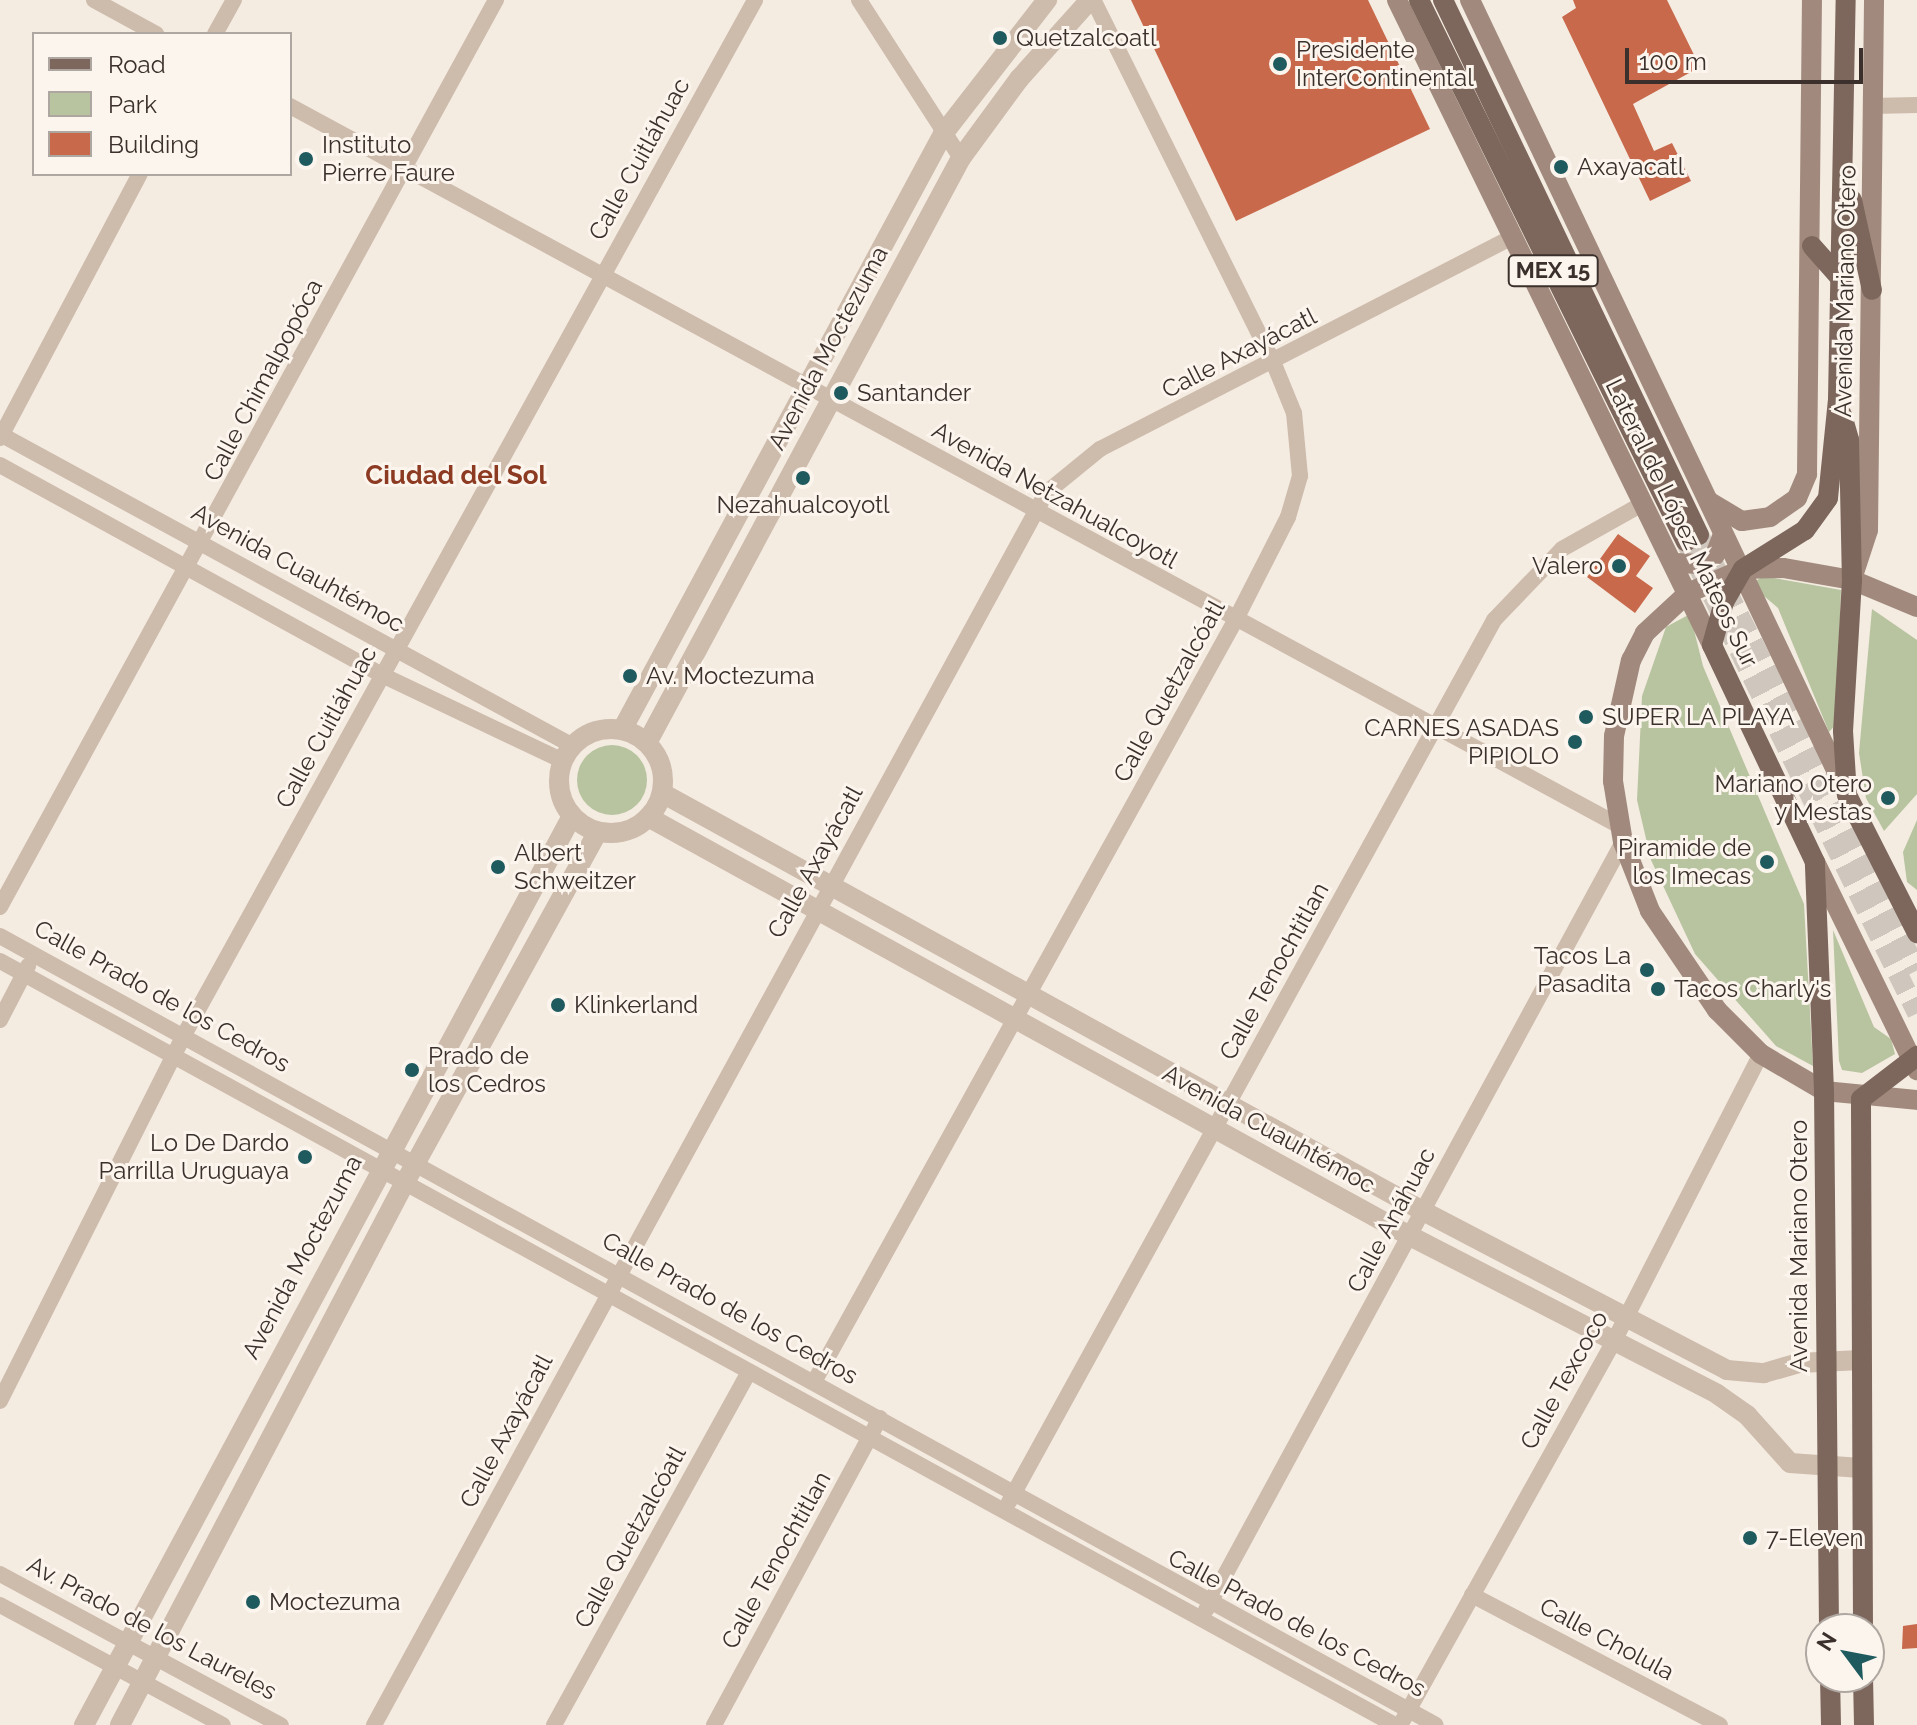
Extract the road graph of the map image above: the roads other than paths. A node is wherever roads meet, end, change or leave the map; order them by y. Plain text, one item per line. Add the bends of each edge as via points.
1 (94, 0) edge
2 (234, 0) edge
3 (496, 0) edge
4 (755, 0) edge
5 (859, 0) edge
6 (1047, 0) edge
7 (1092, 0) edge
8 (1397, 0) edge
9 (1419, 0) edge
10 (1443, 0) edge
11 (1470, 0) edge
12 (1812, 0) edge
13 (1846, 0) edge
14 (1874, 0) edge
15 (152, 32) edge
16 (216, 32) edge
17 (1917, 105) edge
18 (1872, 106) junction
19 (292, 107) edge
20 (943, 134) junction
21 (961, 158) junction
22 (1845, 166) junction
23 (404, 169) junction
24 (139, 176) edge
25 (1513, 237) junction
26 (1812, 246) junction
27 (601, 276) junction
28 (1842, 280) junction
29 (1872, 290) junction
30 (1274, 364) junction
31 (806, 387) junction
32 (1838, 399) junction
33 (830, 400) junction
34 (1810, 412) junction
35 (1, 436) edge
36 (0, 465) edge
37 (1831, 480) junction
38 (1707, 499) junction
39 (1644, 503) junction
40 (1034, 510) junction
41 (1723, 534) junction
42 (201, 545) junction
43 (1674, 563) junction
44 (188, 569) junction
45 (1743, 569) junction
46 (1852, 580) junction
47 (1688, 593) junction
48 (1917, 607) edge
49 (1235, 621) junction
50 (1712, 645) junction
51 (395, 652) junction
52 (382, 675) junction
53 (1435, 727) junction
54 (622, 730) junction
55 (647, 743) junction
56 (568, 753) junction
57 (1613, 781) junction
58 (662, 793) junction
59 (1847, 795) junction
60 (1587, 809) junction
61 (572, 816) junction
62 (648, 817) junction
63 (598, 832) junction
64 (1622, 834) junction
65 (1815, 862) junction
66 (828, 886) junction
67 (0, 907) edge
68 (813, 913) junction
69 (1917, 933) edge
70 (0, 936) edge
71 (35, 954) junction
72 (0, 961) edge
73 (24, 974) junction
74 (1030, 995) junction
75 (0, 1020) edge
76 (1016, 1020) junction
77 (184, 1035) junction
78 (1761, 1054) junction
79 (174, 1055) junction
80 (1916, 1063) edge
81 (1824, 1091) junction
82 (1861, 1099) junction
83 (1917, 1100) edge
84 (1228, 1103) junction
85 (1215, 1129) junction
86 (389, 1148) junction
87 (415, 1163) junction
88 (378, 1171) junction
89 (403, 1186) junction
90 (1423, 1211) junction
91 (1410, 1236) junction
92 (619, 1273) junction
93 (606, 1297) junction
94 (1626, 1319) junction
95 (1613, 1343) junction
96 (1825, 1360) junction
97 (1861, 1360) junction
98 (748, 1373) junction
99 (814, 1382) junction
100 (0, 1401) edge
101 (880, 1418) junction
102 (869, 1441) junction
103 (1826, 1468) junction
104 (1861, 1468) junction
105 (1013, 1494) junction
106 (1002, 1514) junction
107 (0, 1574) edge
108 (1472, 1595) junction
109 (1209, 1603) junction
110 (0, 1605) edge
111 (1829, 1613) edge
112 (1863, 1613) edge
113 (1200, 1621) junction
114 (128, 1643) junction
115 (155, 1657) junction
116 (115, 1666) junction
117 (143, 1681) junction
118 (1830, 1693) edge
119 (1863, 1693) edge
120 (1401, 1720) edge
121 (84, 1725) edge
122 (120, 1725) edge
123 (223, 1725) edge
124 (281, 1725) edge
125 (374, 1725) edge
126 (554, 1725) edge
127 (714, 1725) edge
128 (1436, 1725) edge
129 (1720, 1725) edge
130 (1831, 1725) edge
131 (1864, 1725) edge

1 - 15 street
2 - 16 street
3 - 23 street, Calle Chimalpopóca
4 - 27 street, Calle Cuitláhuac
5 - 20 street
6 - 20 street, Avenida Moctezuma
7 - 21 street, Avenida Moctezuma via 1019,79
7 - 30 street, Calle Quetzalcóatl
8 - 25 main road, Lateral de López Mateos Sur
9 - 10 main road, MEX 15 via 1692,538
11 - 38 main road, Lateral de López Mateos Sur
12 - 26 main road, Avenida Mariano Otero
13 - 22 main road, Avenida Mariano Otero
14 - 18 main road, Avenida Mariano Otero
17 - 18 street
18 - 29 main road, Avenida Mariano Otero
19 - 23 street, Avenida Netzahualcoyotl
20 - 21 street
20 - 31 street, Avenida Moctezuma
21 - 33 street, Avenida Moctezuma
22 - 28 main road, Avenida Mariano Otero
22 - 29 main road
23 - 27 street, Avenida Netzahualcoyotl
23 - 42 street, Calle Chimalpopóca
24 - 35 street
25 - 30 street, Calle Axayácatl
25 - 39 main road, Lateral de López Mateos Sur
26 - 28 main road
26 - 34 main road, Avenida Mariano Otero
27 - 31 street, Avenida Netzahualcoyotl
27 - 51 street, Calle Cuitláhuac
28 - 32 main road, Avenida Mariano Otero
29 - 46 main road, Avenida Mariano Otero via 1868,530
30 - 40 street, Calle Axayácatl via 1089,456
30 - 49 street, Calle Quetzalcóatl via 1294,413 1300,476 1288,517
31 - 33 street, Avenida Netzahualcoyotl
31 - 54 street, Avenida Moctezuma
32 - 37 main road, Avenida Mariano Otero
32 - 46 main road, Avenida Mariano Otero via 1849,440
33 - 40 street, Avenida Netzahualcoyotl
33 - 55 street, Avenida Moctezuma
34 - 37 main road
34 - 38 main road, Avenida Mariano Otero via 1806,480 1787,508 1742,521
35 - 42 street, Avenida Cuauhtémoc
36 - 44 street
37 - 45 main road, Avenida Mariano Otero via 1816,521
38 - 41 main road, Lateral de López Mateos Sur
39 - 43 main road, Lateral de López Mateos Sur
39 - 53 street, Calle Tenochtitlan via 1562,549 1515,594
40 - 49 street, Avenida Netzahualcoyotl
40 - 66 street, Calle Axayácatl
41 - 43 main road via 1709,561 1695,567
41 - 45 main road, Lateral de López Mateos Sur
42 - 44 street, Calle Chimalpopóca
42 - 51 street, Avenida Cuauhtémoc
43 - 47 main road, Lateral de López Mateos Sur
44 - 52 street
44 - 67 street, Calle Chimalpopóca
45 - 46 main road
45 - 47 main road
45 - 50 main road, Avenida Mariano Otero via 1724,602
45 - 59 main road, Lateral de López Mateos Sur
46 - 48 main road
46 - 59 main road, Avenida Mariano Otero via 1843,731
47 - 50 main road, Lateral de López Mateos Sur
47 - 57 main road via 1655,622 1631,660 1614,736
49 - 53 street, Avenida Netzahualcoyotl
49 - 74 street, Calle Quetzalcóatl
50 - 65 main road, Lateral de López Mateos Sur
51 - 52 street, Calle Cuitláhuac
51 - 56 street, Avenida Cuauhtémoc
52 - 56 street
52 - 77 street, Calle Cuitláhuac
53 - 60 street, Avenida Netzahualcoyotl
53 - 84 street, Calle Tenochtitlan
54 - 55 street
54 - 56 street via 599,730
55 - 58 street via 659,761
56 - 61 street via 560,790
57 - 60 street via 1606,796
57 - 64 main road
58 - 62 street
58 - 66 street, Avenida Cuauhtémoc
59 - 69 main road, Lateral de López Mateos Sur
60 - 64 street, Avenida Netzahualcoyotl
61 - 63 street
61 - 86 street, Avenida Moctezuma
62 - 63 street via 625,831
62 - 68 street, Avenida Cuauhtémoc
63 - 87 street
64 - 78 main road via 1650,911 1678,958
64 - 90 street, Calle Anáhuac
65 - 80 main road, Lateral de López Mateos Sur
65 - 81 main road, Avenida Mariano Otero
66 - 68 street, Calle Axayácatl
66 - 74 street, Avenida Cuauhtémoc
68 - 76 street, Avenida Cuauhtémoc
68 - 92 street, Calle Axayácatl
70 - 71 street, Calle Prado de los Cedros
71 - 73 street
71 - 77 street, Calle Prado de los Cedros
72 - 73 street, Calle Prado de los Cedros
73 - 75 street
73 - 79 street, Calle Prado de los Cedros
74 - 76 street, Calle Quetzalcóatl
74 - 84 street, Avenida Cuauhtémoc
76 - 85 street, Avenida Cuauhtémoc
76 - 99 street, Calle Quetzalcóatl
77 - 79 street, Calle Cuitláhuac
77 - 86 street, Calle Prado de los Cedros
78 - 81 main road
78 - 94 street, Calle Texcoco
79 - 88 street, Calle Prado de los Cedros
79 - 100 street, Calle Cuitláhuac
80 - 82 main road
81 - 82 main road
81 - 96 main road, Avenida Mariano Otero
82 - 83 main road
82 - 97 main road
84 - 85 street, Calle Tenochtitlan
84 - 90 street, Avenida Cuauhtémoc
85 - 91 street, Avenida Cuauhtémoc
85 - 105 street, Calle Tenochtitlan
86 - 87 street, Calle Prado de los Cedros
86 - 88 street, Avenida Moctezuma
87 - 89 street
87 - 92 street, Calle Prado de los Cedros
88 - 89 street, Calle Prado de los Cedros
88 - 114 street, Avenida Moctezuma
89 - 93 street, Calle Prado de los Cedros
89 - 115 street
90 - 91 street, Calle Anáhuac
90 - 94 street, Avenida Cuauhtémoc
91 - 95 street, Avenida Cuauhtémoc
91 - 109 street, Calle Anáhuac
92 - 93 street, Calle Axayácatl
92 - 99 street, Calle Prado de los Cedros
93 - 98 street, Calle Prado de los Cedros
93 - 125 street, Calle Axayácatl
94 - 95 street, Calle Texcoco
94 - 96 street, Avenida Cuauhtémoc via 1740,1373
95 - 103 street, Avenida Cuauhtémoc via 1732,1404 1790,1463
95 - 108 street, Calle Texcoco
96 - 97 street, Avenida Cuauhtémoc
96 - 103 main road, Avenida Mariano Otero
97 - 104 main road
98 - 102 street, Calle Prado de los Cedros
98 - 126 street, Calle Quetzalcóatl
99 - 101 street, Calle Prado de los Cedros
101 - 102 street, Calle Tenochtitlan
101 - 105 street, Calle Prado de los Cedros
102 - 106 street, Calle Prado de los Cedros
102 - 127 street, Calle Tenochtitlan
103 - 104 street, Avenida Cuauhtémoc
103 - 111 main road, Avenida Mariano Otero
104 - 112 main road
105 - 106 street, Calle Tenochtitlan
105 - 109 street, Calle Prado de los Cedros
106 - 113 street, Calle Prado de los Cedros
107 - 114 street, Av. Prado de los Laureles
108 - 120 street, Calle Texcoco
108 - 129 street, Calle Cholula
109 - 113 street, Calle Anáhuac
109 - 120 street, Calle Prado de los Cedros
110 - 116 street
113 - 120 street, Calle Prado de los Cedros
114 - 115 street, Av. Prado de los Laureles
114 - 116 street, Avenida Moctezuma
115 - 117 street
115 - 124 street, Av. Prado de los Laureles
116 - 117 street
116 - 121 street, Avenida Moctezuma
117 - 122 street
117 - 123 street
118 - 130 main road
119 - 131 main road
120 - 128 street, Calle Prado de los Cedros

